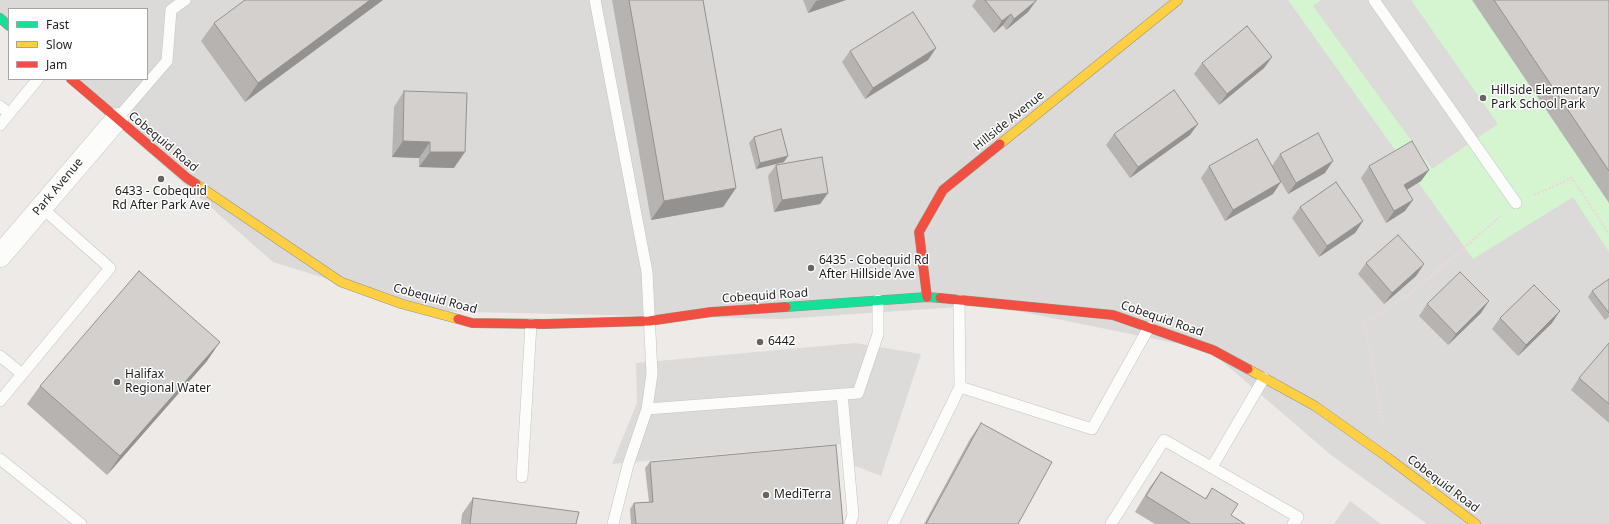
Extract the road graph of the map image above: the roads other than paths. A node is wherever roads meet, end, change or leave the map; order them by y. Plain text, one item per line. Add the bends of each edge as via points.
1 (185, 0) edge
2 (595, 0) edge
3 (1178, 0) edge
4 (1374, 0) edge
5 (0, 18) edge
6 (8, 25) edge
7 (37, 80) edge
8 (72, 80) edge
9 (0, 106) edge
10 (9, 114) junction
11 (117, 119) junction
12 (0, 125) edge
13 (1516, 203) road end
14 (41, 207) junction
15 (0, 256) edge
16 (927, 297) junction
17 (878, 300) junction
18 (959, 300) junction
19 (649, 321) junction
20 (531, 324) junction
21 (1149, 327) junction
22 (0, 356) edge
23 (22, 374) junction
24 (1264, 378) junction
25 (960, 387) junction
26 (842, 394) junction
27 (0, 401) edge
28 (647, 410) junction
29 (0, 459) edge
30 (1212, 467) junction
31 (522, 476) dead end
32 (81, 524) edge
33 (613, 524) edge
34 (850, 524) edge
35 (893, 524) edge
36 (1111, 524) edge
37 (1293, 524) edge
38 (1476, 524) edge

1 - 11 lane via 171,10 167,61
2 - 19 lane via 646,272
3 - 16 main road, Hillside Avenue via 943,190 919,232
4 - 13 lane
5 - 6 main road
7 - 10 lane
8 - 11 main road, Cobequid Road
9 - 10 lane
10 - 12 lane
11 - 14 street, Park Avenue
11 - 20 main road, Cobequid Road via 187,178 341,282 402,304 472,323
14 - 15 street, Park Avenue
14 - 23 lane via 110,268
16 - 17 main road, Cobequid Road
16 - 18 main road, Cobequid Road
17 - 19 main road, Cobequid Road via 711,312
17 - 26 lane via 878,334 858,393
18 - 21 main road, Cobequid Road via 1113,315
18 - 25 lane
19 - 20 main road, Cobequid Road
19 - 28 lane via 652,374
20 - 31 lane
21 - 24 main road, Cobequid Road via 1213,350
21 - 25 lane via 1092,429
22 - 23 lane
23 - 27 lane
24 - 30 lane
24 - 38 main road, Cobequid Road via 1315,406
25 - 35 lane
26 - 28 lane
26 - 34 lane via 853,515
28 - 33 lane via 628,465
29 - 32 lane
30 - 36 lane via 1164,440
30 - 37 lane via 1298,517

